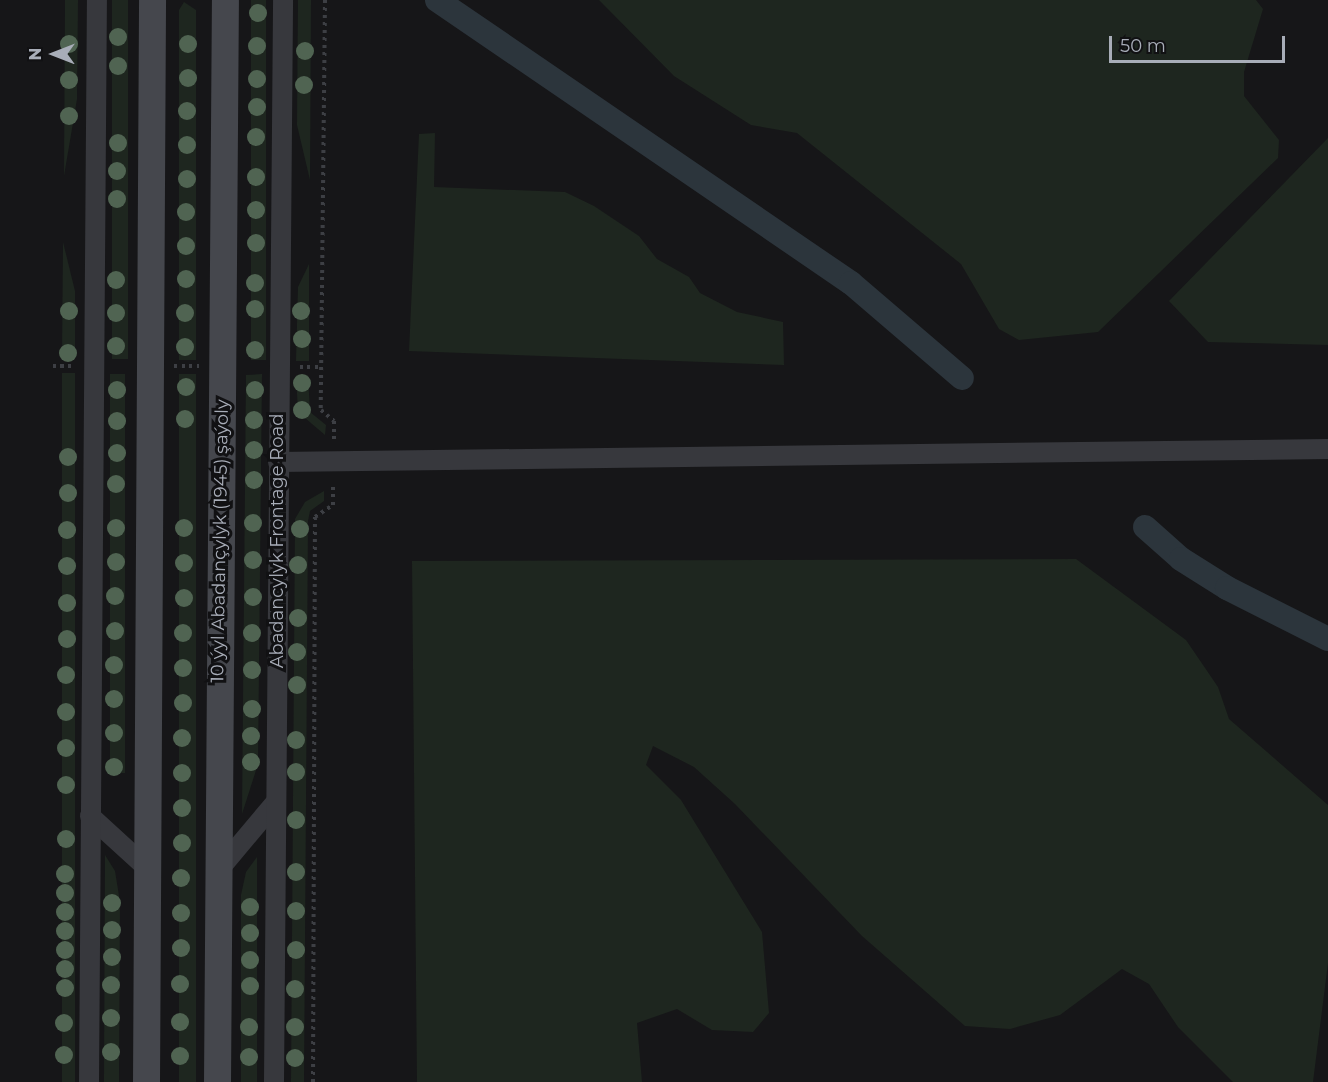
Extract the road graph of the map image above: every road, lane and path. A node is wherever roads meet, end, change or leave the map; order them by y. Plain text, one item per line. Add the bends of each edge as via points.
1 (97, 0) edge
2 (152, 0) edge
3 (225, 0) edge
4 (283, 0) edge
5 (325, 0) edge
6 (53, 366) dead end
7 (95, 366) junction
8 (150, 366) junction
9 (222, 366) junction
10 (278, 367) junction
11 (321, 367) junction
12 (1328, 450) edge
13 (278, 462) junction
14 (333, 462) junction
15 (274, 804) junction
16 (90, 816) junction
17 (147, 868) junction
18 (217, 872) junction
19 (89, 1082) edge
20 (146, 1082) edge
21 (217, 1082) edge
22 (274, 1082) edge
23 (313, 1082) edge

1 - 7 street
2 - 8 main road
3 - 9 main road, 10 ýyl Abadançylyk (1945) şaýoly
4 - 10 street, Abadancylyk Frontage Road
5 - 11 path
6 - 7 path
7 - 16 street
8 - 9 path
8 - 17 main road
9 - 18 main road, 10 ýyl Abadançylyk (1945) şaýoly
10 - 11 path
10 - 13 street, Abadancylyk Frontage Road
11 - 14 path via 321,410 334,421
12 - 14 street
13 - 14 street
13 - 15 street, Abadancylyk Frontage Road
14 - 23 path via 333,505 323,507 315,517
15 - 18 street
15 - 22 street, Abadancylyk Frontage Road
16 - 17 street
16 - 19 street
17 - 20 main road
18 - 21 main road, 10 ýyl Abadançylyk (1945) şaýoly

